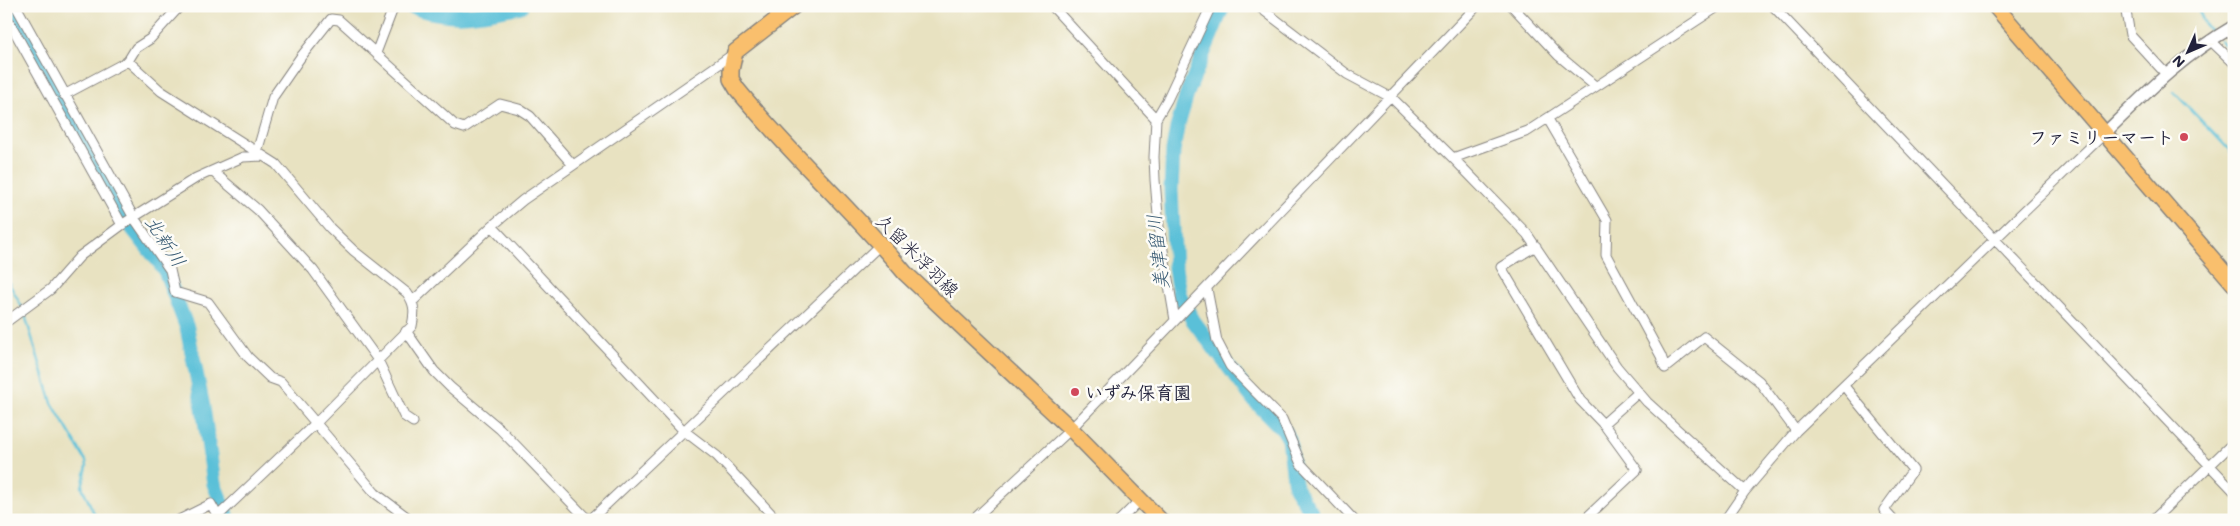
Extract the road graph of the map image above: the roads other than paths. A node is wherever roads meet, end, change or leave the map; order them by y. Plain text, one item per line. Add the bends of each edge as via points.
1 (16, 6) edge
2 (180, 6) edge
3 (794, 6) edge
4 (1052, 6) edge
5 (1210, 6) edge
6 (1258, 6) edge
7 (1477, 6) edge
8 (1512, 6) edge
9 (1719, 6) edge
10 (1773, 6) edge
11 (1996, 6) edge
12 (2125, 6) edge
13 (394, 8) edge
14 (6, 16) edge
15 (2234, 26) edge
16 (2215, 37) junction
17 (735, 52) junction
18 (376, 53) junction
19 (128, 60) junction
20 (2234, 64) edge
21 (2166, 74) junction
22 (1596, 86) junction
23 (64, 95) junction
24 (1392, 98) junction
25 (1156, 119) junction
26 (1548, 119) junction
27 (2105, 133) junction
28 (260, 154) junction
29 (1453, 158) junction
30 (573, 165) junction
31 (212, 170) junction
32 (127, 222) junction
33 (492, 226) junction
34 (1995, 240) junction
35 (881, 244) junction
36 (1536, 246) junction
37 (2234, 284) edge
38 (1207, 289) junction
39 (413, 301) junction
40 (1176, 320) junction
41 (6, 322) edge
42 (406, 331) junction
43 (378, 360) junction
44 (1844, 386) junction
45 (1639, 392) junction
46 (317, 422) junction
47 (413, 422) dead end
48 (1603, 424) junction
49 (1071, 429) junction
50 (683, 430) junction
51 (1796, 431) junction
52 (2234, 442) edge
53 (2210, 465) junction
54 (1745, 491) junction
55 (2234, 491) edge
56 (1141, 499) junction
57 (220, 516) edge
58 (179, 520) edge
59 (411, 520) edge
60 (589, 520) edge
61 (777, 520) edge
62 (973, 520) edge
63 (1120, 520) edge
64 (1160, 520) edge
65 (1354, 520) edge
66 (1584, 520) edge
67 (1725, 520) edge
68 (1894, 520) edge
69 (2153, 520) edge

1 - 23 street
2 - 19 street via 150,39 136,48
3 - 17 main road
4 - 25 street
5 - 25 street
6 - 24 street via 1347,74
7 - 24 street
8 - 22 street via 1558,55
9 - 22 street
10 - 34 street
11 - 27 main road
12 - 21 street via 2130,35
13 - 18 street
14 - 32 street
15 - 16 street
16 - 20 street
16 - 21 street
17 - 30 street
17 - 35 main road, 久留米浮羽線 via 731,79 736,89
18 - 28 street via 339,20 331,19 273,97
18 - 30 street via 455,125 464,128 500,104 519,109 530,116
19 - 23 street
19 - 28 street via 161,91
21 - 27 street
22 - 26 street
23 - 32 street
24 - 29 street
24 - 38 street
25 - 40 street via 1154,157 1158,217
26 - 29 street via 1528,131
26 - 51 street via 1607,220 1606,254 1665,368 1704,337 1759,381
27 - 34 street
27 - 37 main road
28 - 31 street via 243,157
28 - 39 street via 276,164 330,228
29 - 36 street
30 - 33 street
31 - 32 street
31 - 43 street via 258,210 312,270
32 - 41 street via 80,256 51,289
32 - 46 street via 170,270 176,292 208,302 248,357 270,378 281,382
33 - 39 street
33 - 50 street
34 - 44 street
34 - 53 street
35 - 49 main road, 久留米浮羽線 via 905,273
35 - 50 street
36 - 45 street via 1617,367
36 - 48 street via 1501,267 1580,400
38 - 40 street
38 - 65 street via 1218,341 1230,366 1282,419 1301,464
39 - 42 street via 412,326
40 - 49 street
42 - 43 street
42 - 60 street via 434,371 500,429
43 - 46 street
43 - 47 street via 404,416
44 - 51 street
44 - 68 street via 1913,470 1884,510
45 - 48 street
45 - 54 street
46 - 57 street
46 - 59 street via 375,492
48 - 66 street via 1637,470
49 - 56 main road, 久留米浮羽線
49 - 62 street
50 - 60 street
50 - 61 street via 717,456
51 - 54 street
52 - 53 street
53 - 55 street
53 - 69 street
54 - 67 street
56 - 63 street
56 - 64 main road, 久留米浮羽線
57 - 58 street via 211,504

